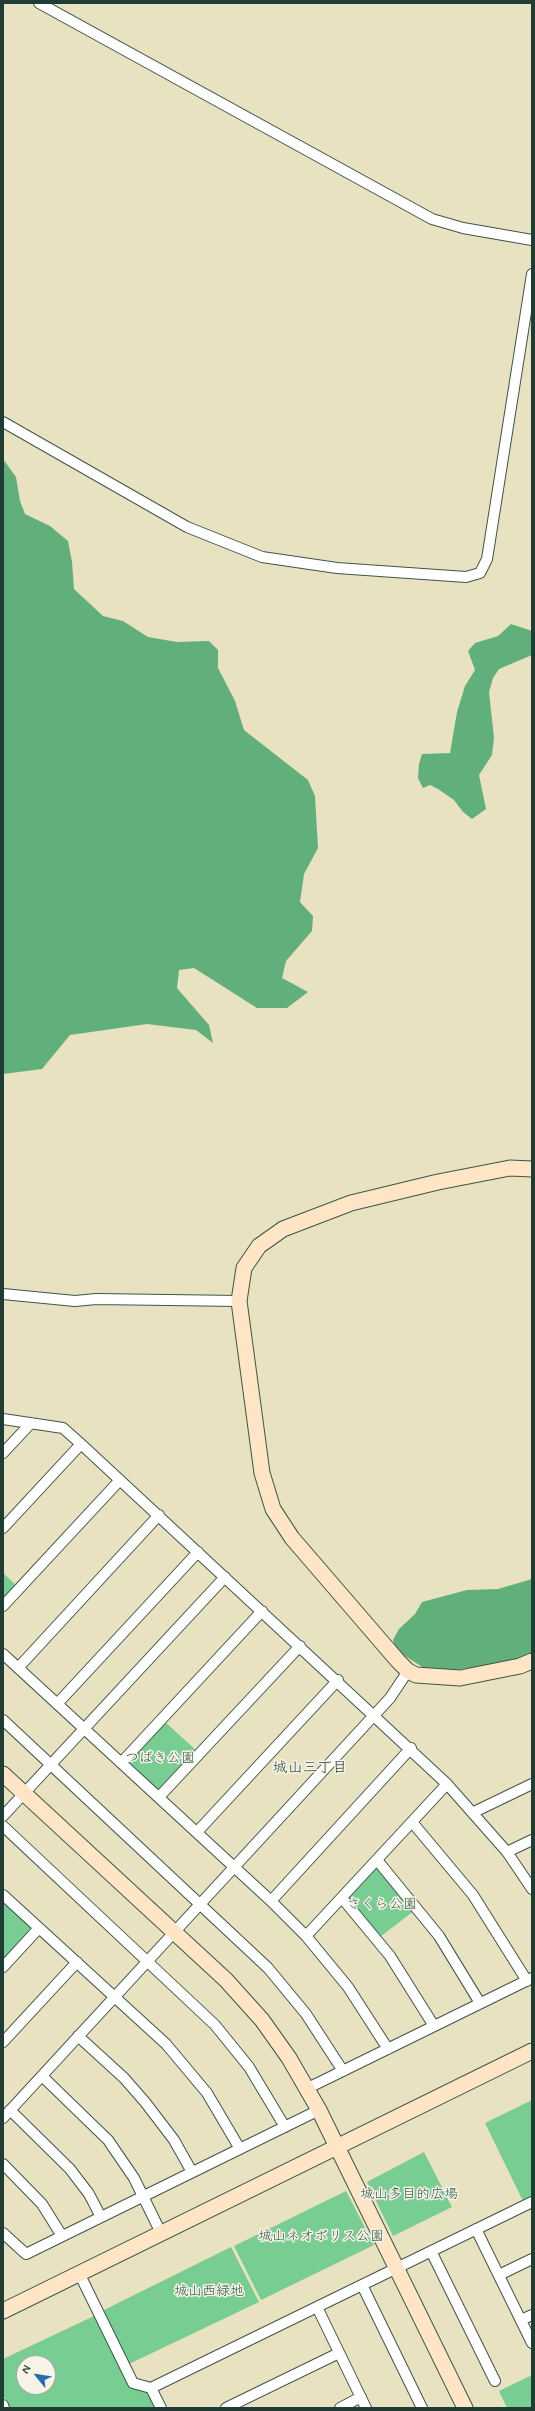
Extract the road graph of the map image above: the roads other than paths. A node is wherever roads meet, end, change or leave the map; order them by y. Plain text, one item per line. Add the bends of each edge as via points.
1 (38, 3) edge
2 (532, 240) edge
3 (532, 274) edge
4 (3, 422) edge
5 (532, 1169) edge
6 (3, 1294) edge
7 (239, 1301) junction
8 (3, 1419) edge
9 (31, 1423) junction
10 (82, 1444) junction
11 (3, 1453) edge
12 (120, 1480) junction
13 (159, 1516) junction
14 (3, 1528) edge
15 (198, 1552) junction
16 (225, 1577) junction
17 (3, 1606) edge
18 (262, 1611) junction
19 (300, 1646) junction
20 (3, 1654) edge
21 (532, 1661) edge
22 (18, 1668) junction
23 (408, 1671) junction
24 (338, 1680) junction
25 (57, 1704) junction
26 (375, 1715) junction
27 (3, 1720) edge
28 (84, 1729) junction
29 (411, 1748) junction
30 (121, 1763) junction
31 (52, 1764) junction
32 (3, 1774) edge
33 (447, 1784) junction
34 (532, 1784) edge
35 (24, 1793) junction
36 (159, 1797) junction
37 (474, 1812) junction
38 (3, 1816) edge
39 (412, 1822) junction
40 (3, 1826) edge
41 (197, 1832) junction
42 (532, 1840) edge
43 (506, 1852) junction
44 (377, 1860) junction
45 (234, 1867) junction
46 (532, 1889) edge
47 (3, 1895) edge
48 (342, 1898) junction
49 (271, 1901) junction
50 (201, 1904) junction
51 (39, 1928) junction
52 (175, 1931) junction
53 (306, 1936) junction
54 (148, 1961) junction
55 (77, 1962) junction
56 (3, 1967) edge
57 (530, 1979) edge
58 (114, 1997) junction
59 (480, 2003) junction
60 (434, 2026) junction
61 (78, 2036) junction
62 (3, 2042) edge
63 (388, 2049) junction
64 (532, 2051) edge
65 (343, 2071) junction
66 (42, 2076) junction
67 (308, 2088) junction
68 (319, 2110) junction
69 (6, 2114) edge
70 (284, 2127) junction
71 (337, 2147) junction
72 (240, 2149) junction
73 (3, 2164) edge
74 (192, 2172) junction
75 (144, 2196) junction
76 (532, 2202) edge
77 (101, 2217) junction
78 (476, 2229) junction
79 (3, 2233) edge
80 (161, 2233) junction
81 (62, 2236) junction
82 (431, 2251) junction
83 (532, 2259) edge
84 (397, 2268) junction
85 (79, 2273) junction
86 (499, 2275) junction
87 (362, 2285) junction
88 (317, 2307) junction
89 (3, 2311) edge
90 (532, 2315) edge
91 (521, 2320) junction
92 (532, 2343) edge
93 (339, 2353) junction
94 (495, 2381) dead end
95 (151, 2388) junction
96 (361, 2397) junction
97 (161, 2408) edge
98 (226, 2408) edge
99 (340, 2408) edge
100 (366, 2408) edge
101 (422, 2408) edge
102 (465, 2408) edge

1 - 2 street via 432,219 463,228
3 - 4 street via 487,559 480,574 473,576 337,568 262,557 187,527
5 - 7 street via 510,1168 351,1203 283,1229 259,1246 244,1268
6 - 7 street via 75,1301
7 - 23 street via 262,1473 273,1509 292,1538
8 - 9 street
9 - 10 street via 63,1428
9 - 11 street
10 - 12 street
10 - 14 street
12 - 13 street
12 - 17 street
13 - 15 street
13 - 22 street
15 - 16 street
15 - 25 street
16 - 18 street
16 - 28 street
18 - 19 street
18 - 30 street
19 - 24 street
19 - 36 street
20 - 22 street
21 - 23 street via 520,1666 460,1678 416,1676
22 - 25 street
23 - 26 street
24 - 26 street
24 - 41 street
25 - 28 street
26 - 29 street
26 - 45 street
27 - 31 street
28 - 30 street
28 - 31 street
29 - 33 street
29 - 49 street
30 - 36 street
31 - 35 street
31 - 50 street
32 - 35 street
33 - 37 street
33 - 39 street
34 - 37 street
35 - 38 street
35 - 52 street
36 - 41 street
37 - 43 street
39 - 44 street
39 - 57 street via 474,1895
40 - 54 street
41 - 45 street
42 - 43 street
43 - 46 street
44 - 48 street
44 - 59 street via 439,1936
45 - 49 street
45 - 50 street
47 - 51 street
48 - 53 street
48 - 60 street via 390,1956
49 - 53 street
50 - 52 street
50 - 65 street via 276,1976 306,2014
51 - 55 street
51 - 56 street
52 - 54 street
52 - 67 street via 242,1997 289,2058
53 - 63 street via 348,1987
54 - 58 street
54 - 70 street via 199,2008 228,2040 257,2079
55 - 58 street
55 - 62 street
57 - 59 street
58 - 61 street
58 - 72 street via 156,2035 185,2066 216,2107
59 - 60 street
60 - 63 street
61 - 66 street
61 - 74 street via 124,2078 145,2102 174,2140
63 - 65 street
64 - 71 street
65 - 67 street
66 - 69 street
66 - 75 street via 108,2140
67 - 68 street
68 - 70 street
68 - 71 street
69 - 77 street via 70,2169 83,2185
70 - 72 street
71 - 80 street
71 - 84 street
72 - 74 street
73 - 81 street via 42,2204
74 - 75 street
75 - 77 street
75 - 80 street
76 - 78 street
77 - 81 street
78 - 82 street
78 - 86 street
79 - 81 street via 26,2254
80 - 85 street
82 - 84 street
82 - 94 street
83 - 86 street
84 - 87 street
84 - 102 street
85 - 89 street
85 - 95 street via 133,2383
86 - 91 street
87 - 88 street
87 - 101 street
88 - 93 street
88 - 95 street
90 - 91 street
91 - 92 street
93 - 96 street
93 - 98 street
95 - 97 street
96 - 99 street
96 - 100 street

